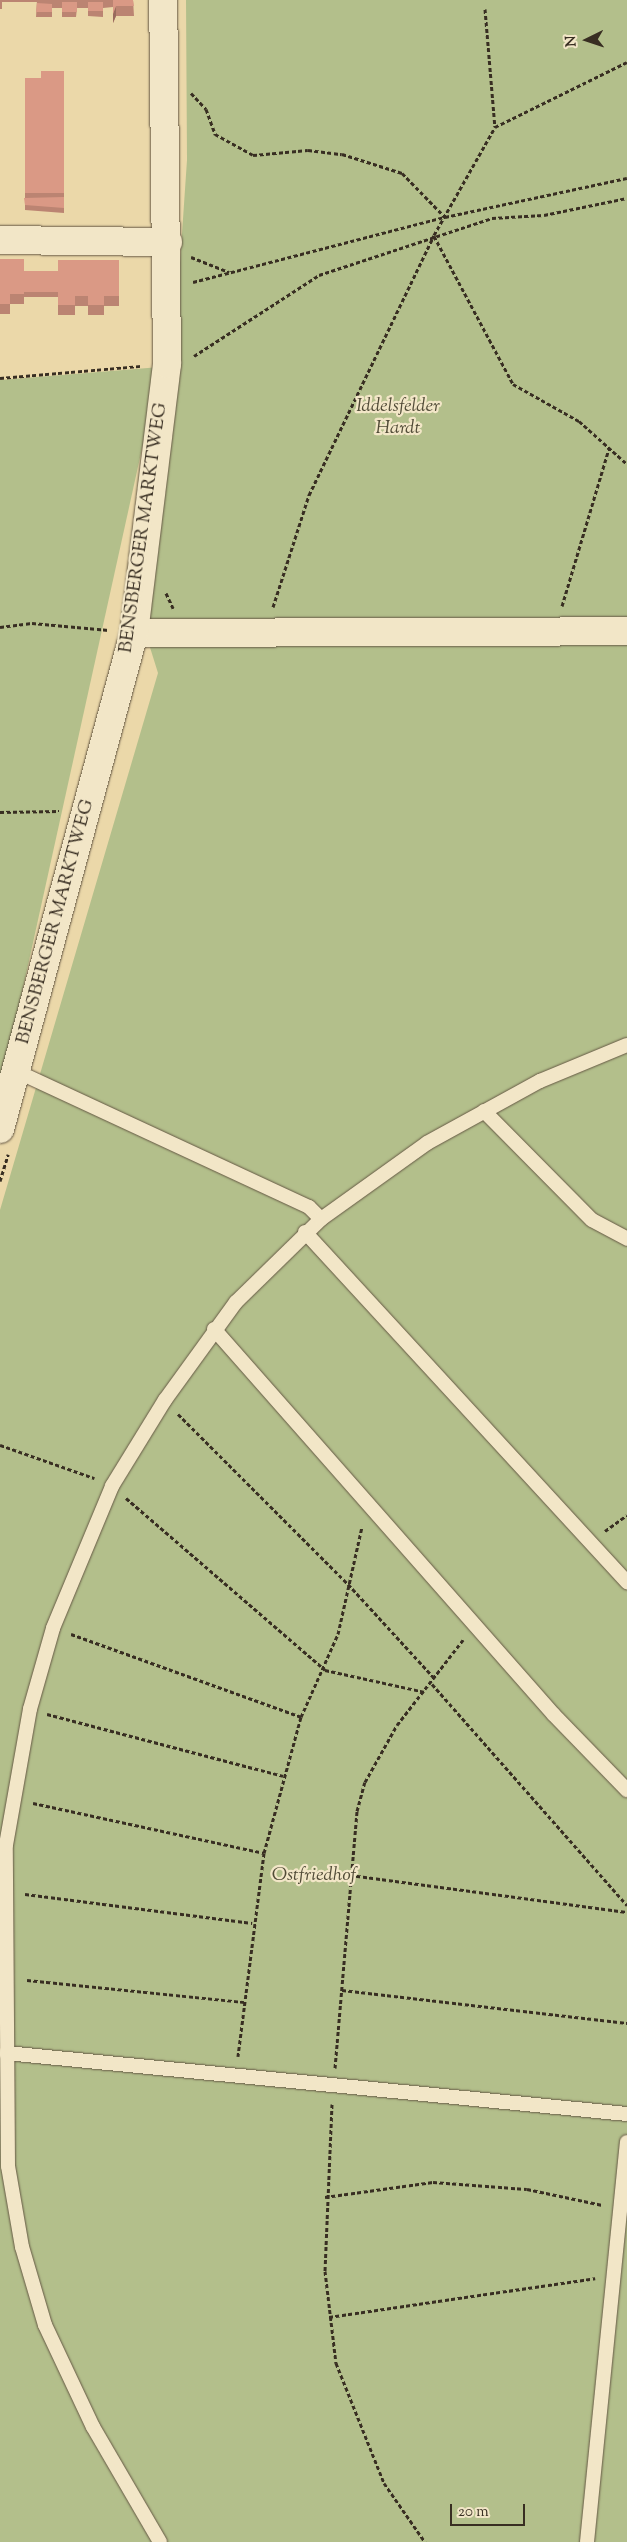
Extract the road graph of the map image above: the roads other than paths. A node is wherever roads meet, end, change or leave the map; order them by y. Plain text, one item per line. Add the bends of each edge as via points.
1 (163, 0) edge
2 (0, 240) edge
3 (168, 244) junction
4 (627, 631) edge
5 (134, 633) junction
6 (627, 1045) edge
7 (16, 1071) junction
8 (484, 1111) junction
9 (0, 1129) edge
10 (321, 1219) junction
11 (306, 1232) junction
12 (627, 1239) edge
13 (214, 1329) junction
14 (627, 1582) edge
15 (627, 1790) edge
16 (6, 2053) junction
17 (627, 2114) edge
18 (627, 2142) edge
19 (160, 2542) edge
20 (587, 2542) edge

1 - 3 street, BENSBERGER MARKTWEG
2 - 3 street
3 - 5 street, BENSBERGER MARKTWEG via 167,364
4 - 5 street
5 - 7 street, BENSBERGER MARKTWEG
6 - 8 lane
7 - 9 street, BENSBERGER MARKTWEG
7 - 10 lane via 309,1207
8 - 10 lane via 427,1143
8 - 12 lane via 592,1220
10 - 11 lane
11 - 13 lane
11 - 14 lane
13 - 15 lane via 367,1505
13 - 16 lane via 112,1486 53,1628 30,1709 13,1799 4,1892
16 - 17 lane
16 - 19 lane via 8,2166 22,2247 45,2325 92,2427
18 - 20 lane

